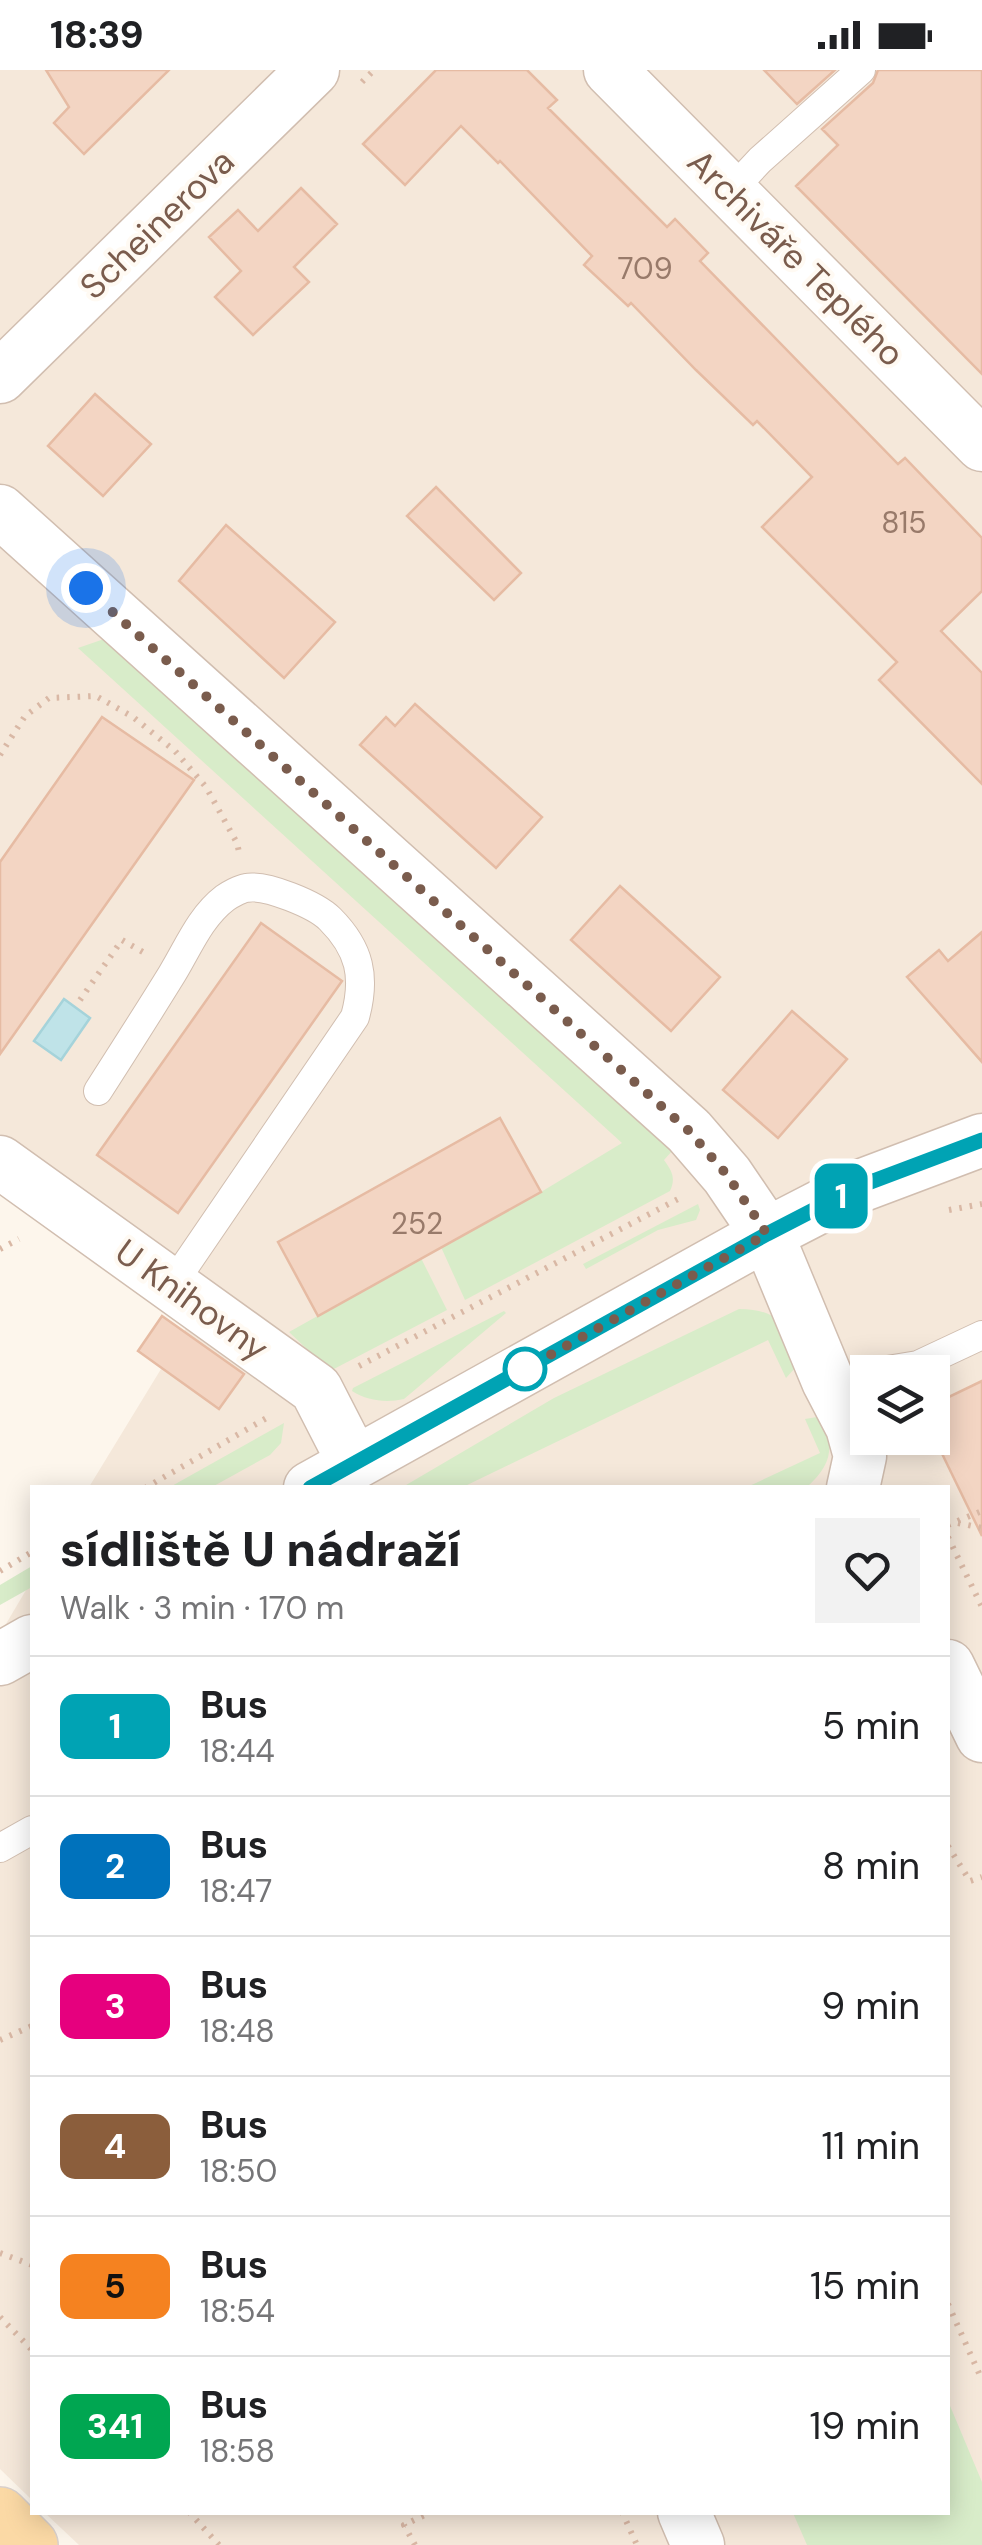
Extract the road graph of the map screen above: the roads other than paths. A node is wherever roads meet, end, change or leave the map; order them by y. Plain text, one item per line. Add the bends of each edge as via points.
1 (313, 70) edge
2 (610, 70) edge
3 (861, 70) edge
4 (730, 191) junction
5 (0, 377) edge
6 (982, 446) edge
7 (0, 511) edge
8 (98, 1091) dead end
9 (982, 1140) edge
10 (0, 1162) edge
11 (767, 1234) junction
12 (172, 1285) junction
13 (982, 1335) edge
14 (939, 1355) edge
15 (850, 1365) edge
16 (860, 1455) edge
17 (332, 1475) edge
18 (854, 1485) edge
19 (30, 1642) edge
20 (0, 1659) edge
21 (950, 1670) edge
22 (982, 1736) edge
23 (30, 1831) edge
24 (0, 1848) edge
25 (0, 2515) edge
26 (685, 2515) edge
27 (30, 2545) edge
28 (698, 2545) edge

1 - 5 street, Scheinerova
2 - 4 street, Archiváře Teplého
3 - 4 lane
4 - 6 street, Archiváře Teplého
7 - 11 street via 689,1131
8 - 12 lane via 202,921 226,898 247,888 270,891 323,912 346,934 362,992 356,1017
9 - 11 street via 860,1186
10 - 12 street, U Knihovny
11 - 15 street
11 - 17 street
12 - 17 street, U Knihovny via 316,1389
13 - 14 lane
16 - 18 street
19 - 20 street
21 - 22 street
23 - 24 lane
25 - 27 main road
26 - 28 street

